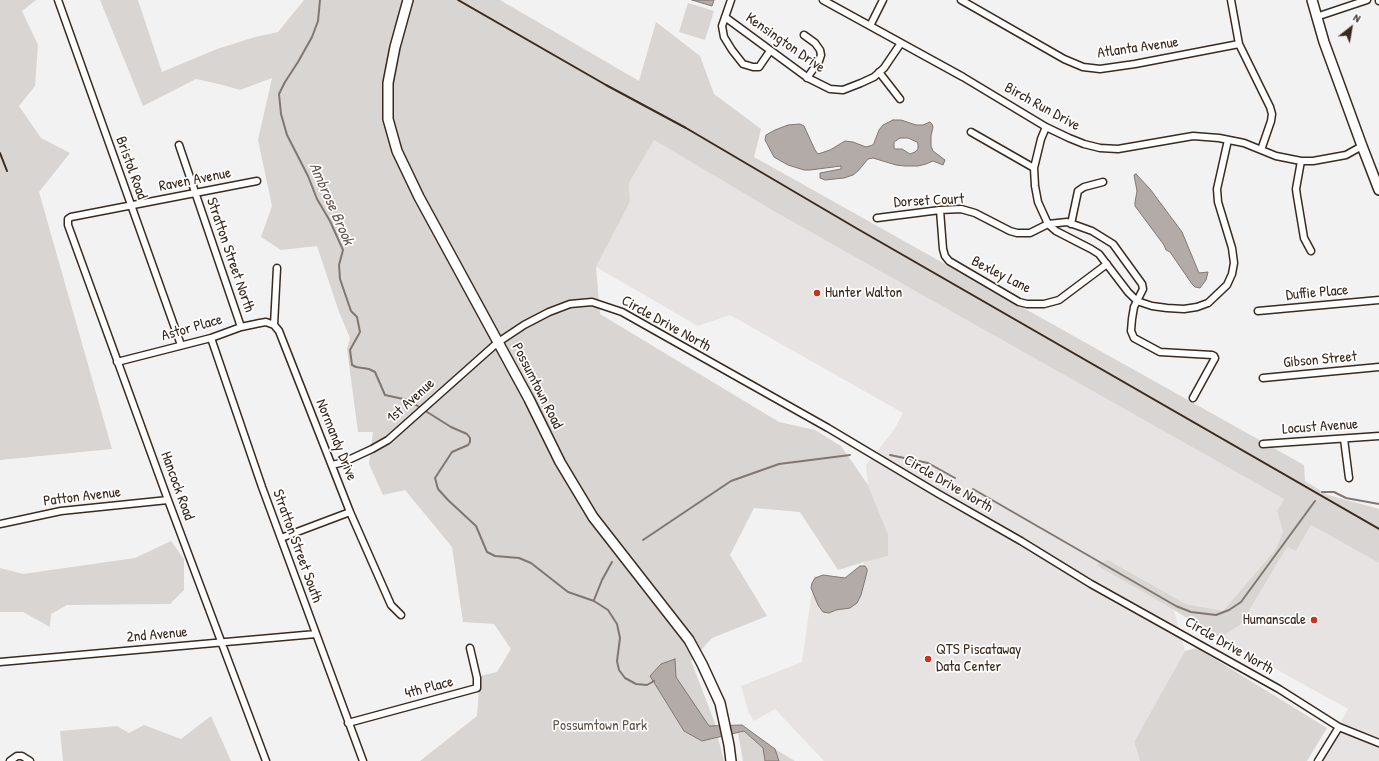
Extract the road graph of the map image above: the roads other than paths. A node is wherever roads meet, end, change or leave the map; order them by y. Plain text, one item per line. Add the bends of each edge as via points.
1 (58, 0) edge
2 (408, 0) edge
3 (731, 0) edge
4 (822, 0) edge
5 (883, 0) edge
6 (961, 0) edge
7 (1231, 0) edge
8 (1312, 0) edge
9 (1367, 0) edge
10 (725, 17) junction
11 (1316, 17) junction
12 (870, 26) junction
13 (804, 35) dead end
14 (901, 43) junction
15 (1239, 44) junction
16 (770, 51) junction
17 (879, 72) junction
18 (807, 78) junction
19 (900, 99) dead end
20 (1046, 127) junction
21 (971, 132) dead end
22 (1228, 140) junction
23 (179, 145) dead end
24 (1362, 146) junction
25 (1261, 150) junction
26 (1301, 161) junction
27 (1034, 168) junction
28 (257, 181) dead end
29 (1103, 182) dead end
30 (1378, 184) edge
31 (196, 194) junction
32 (131, 206) junction
33 (940, 210) junction
34 (877, 218) dead end
35 (68, 219) joint
36 (1048, 224) junction
37 (1071, 224) junction
38 (1311, 251) dead end
39 (1107, 264) junction
40 (277, 268) dead end
41 (1379, 300) edge
42 (1137, 302) junction
43 (1258, 312) dead end
44 (274, 325) junction
45 (241, 328) junction
46 (211, 338) junction
47 (499, 342) junction
48 (181, 345) junction
49 (118, 362) junction
50 (1379, 367) edge
51 (1264, 378) dead end
52 (1193, 398) dead end
53 (1379, 436) edge
54 (1344, 439) junction
55 (1263, 444) dead end
56 (332, 465) junction
57 (1349, 478) dead end
58 (168, 500) junction
59 (350, 512) junction
60 (0, 524) edge
61 (281, 538) junction
62 (401, 615) dead end
63 (316, 634) junction
64 (222, 642) junction
65 (470, 648) dead end
66 (0, 662) edge
67 (348, 723) junction
68 (1339, 727) junction
69 (1379, 743) edge
70 (10, 761) edge
71 (30, 761) edge
72 (266, 761) edge
73 (363, 761) edge
74 (731, 761) edge
75 (1318, 761) edge

1 - 32 street, Bristol Road
2 - 47 main road, Possumtown Road via 388,83 388,119 397,151 419,196
3 - 10 street, Kensington Drive
4 - 12 street, Birch Run Drive
5 - 12 street
6 - 15 street, Atlanta Avenue via 1064,59 1083,67 1100,69 1135,64
7 - 15 street
8 - 11 main road
9 - 11 street
10 - 16 street, Kensington Drive
10 - 16 street via 722,26 724,37 743,64 759,67
11 - 24 main road
12 - 14 street, Birch Run Drive
13 - 18 street via 815,43 821,55
14 - 17 street, Kensington Drive
14 - 20 street, Birch Run Drive
15 - 25 street via 1272,114
16 - 18 street, Kensington Drive
17 - 18 street, Kensington Drive via 874,77 843,90 830,89
17 - 19 street
20 - 22 street, Birch Run Drive via 1084,144 1100,148 1118,149 1193,136
20 - 27 street
21 - 27 street
22 - 25 street, Birch Run Drive
22 - 42 street via 1217,189 1234,263 1227,285 1208,303 1197,307 1167,308
23 - 31 street, Stratton Street North
24 - 26 street, Birch Run Drive via 1346,155 1325,160
24 - 30 main road
25 - 26 street, Birch Run Drive
26 - 38 street via 1296,189 1304,238
27 - 36 street via 1038,202
28 - 31 street, Raven Avenue
29 - 37 street via 1084,187 1078,192
31 - 32 street, Raven Avenue
31 - 45 street, Stratton Street North
32 - 35 street, Raven Avenue via 71,216
32 - 48 street, Bristol Road
33 - 34 street, Dorset Court
33 - 36 street, Dorset Court via 967,210 1017,233 1030,233
33 - 39 street, Bexley Lane via 943,250 949,261 1026,304 1044,304 1060,300
35 - 49 street, Hancock Road
36 - 37 street
36 - 39 street via 1056,231 1091,249
37 - 42 street via 1092,231 1113,244 1142,284 1143,289
39 - 42 street
40 - 44 street
41 - 43 street, Duffie Place
42 - 52 street via 1131,331 1138,341 1160,352 1214,356
44 - 45 street, Astor Place via 266,322
44 - 56 street, Normandy Drive via 279,331
45 - 46 street, Astor Place
46 - 48 street, Astor Place
46 - 61 street, Stratton Street South
47 - 56 street, 1st Avenue via 388,440 344,462
47 - 68 street, Circle Drive North via 549,312 570,304 592,302 622,312 828,428 1091,584 1279,689
47 - 74 main road, Possumtown Road via 560,462 593,517 689,640 720,704
48 - 49 street, Astor Place
49 - 58 street, Hancock Road
50 - 51 street, Gibson Street
53 - 54 street, Locust Avenue
54 - 55 street, Locust Avenue
54 - 57 street
56 - 59 street, Normandy Drive
58 - 60 street, Patton Avenue via 61,511
58 - 64 street, Hancock Road
59 - 61 street
59 - 62 street, Normandy Drive via 391,605
61 - 63 street, Stratton Street South
63 - 64 street, 2nd Avenue
63 - 67 street, Stratton Street South
64 - 66 street, 2nd Avenue
64 - 72 street, Hancock Road
65 - 67 street, 4th Place via 477,688
67 - 73 street, Stratton Street South
68 - 69 street, Circle Drive North
68 - 75 street
70 - 71 street via 17,756

